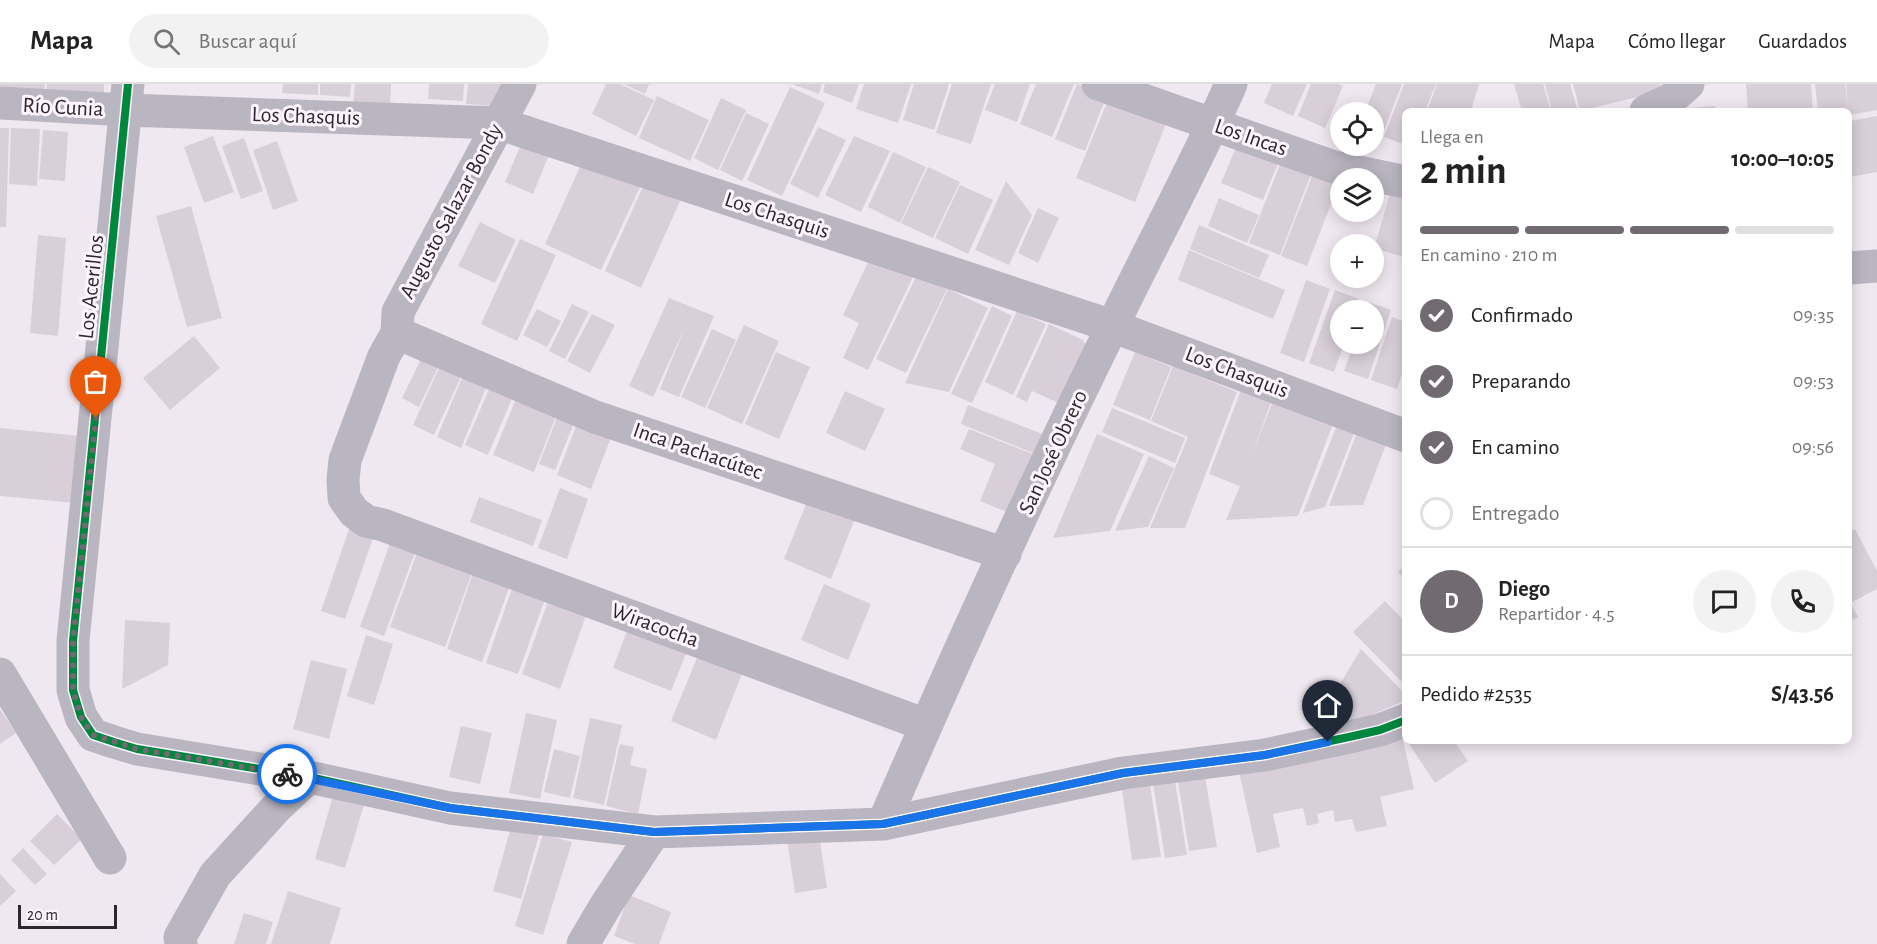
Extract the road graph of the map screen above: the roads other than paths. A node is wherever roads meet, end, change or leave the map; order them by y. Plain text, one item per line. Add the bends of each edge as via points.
1 (520, 84) edge
2 (1098, 84) edge
3 (1231, 84) edge
4 (1688, 84) edge
5 (127, 97) edge
6 (0, 103) edge
7 (1653, 108) edge
8 (498, 123) junction
9 (1213, 124) junction
10 (1402, 181) edge
11 (1877, 266) edge
12 (1852, 268) edge
13 (1112, 326) junction
14 (397, 333) junction
15 (1402, 434) edge
16 (383, 525) joint
17 (1005, 554) junction
18 (0, 674) edge
19 (1402, 721) edge
20 (926, 725) junction
21 (309, 777) junction
22 (883, 824) junction
23 (654, 832) junction
24 (110, 858) dead end
25 (182, 944) edge
26 (583, 944) edge

1 - 8 street, Augusto Salazar Bondy
2 - 9 street, Los Incas
3 - 9 street, San José Obrero
4 - 7 street via 1670,100
5 - 6 street, Río Cunia
5 - 8 street, Los Chasquis
5 - 21 street, Los Acerillos via 73,641 73,690 81,717 93,735 137,749
8 - 13 street, Los Chasquis
8 - 14 street, Augusto Salazar Bondy via 398,312
9 - 10 street, Los Incas via 1334,167
9 - 13 street, San José Obrero
11 - 12 street
13 - 15 street, Los Chasquis
13 - 17 street, San José Obrero
14 - 16 street, Augusto Salazar Bondy via 384,356 345,460 343,480 344,498 354,512 366,521
14 - 17 street, Inca Pachacútec via 595,417
16 - 20 street, Wiracocha
17 - 20 street, San José Obrero
18 - 24 street
19 - 22 street, Los Acerillos via 1265,755 1123,773
20 - 22 street, San José Obrero
21 - 23 street, Los Acerillos via 450,808
21 - 25 street via 215,875 180,937
22 - 23 street, Los Acerillos
23 - 26 street

